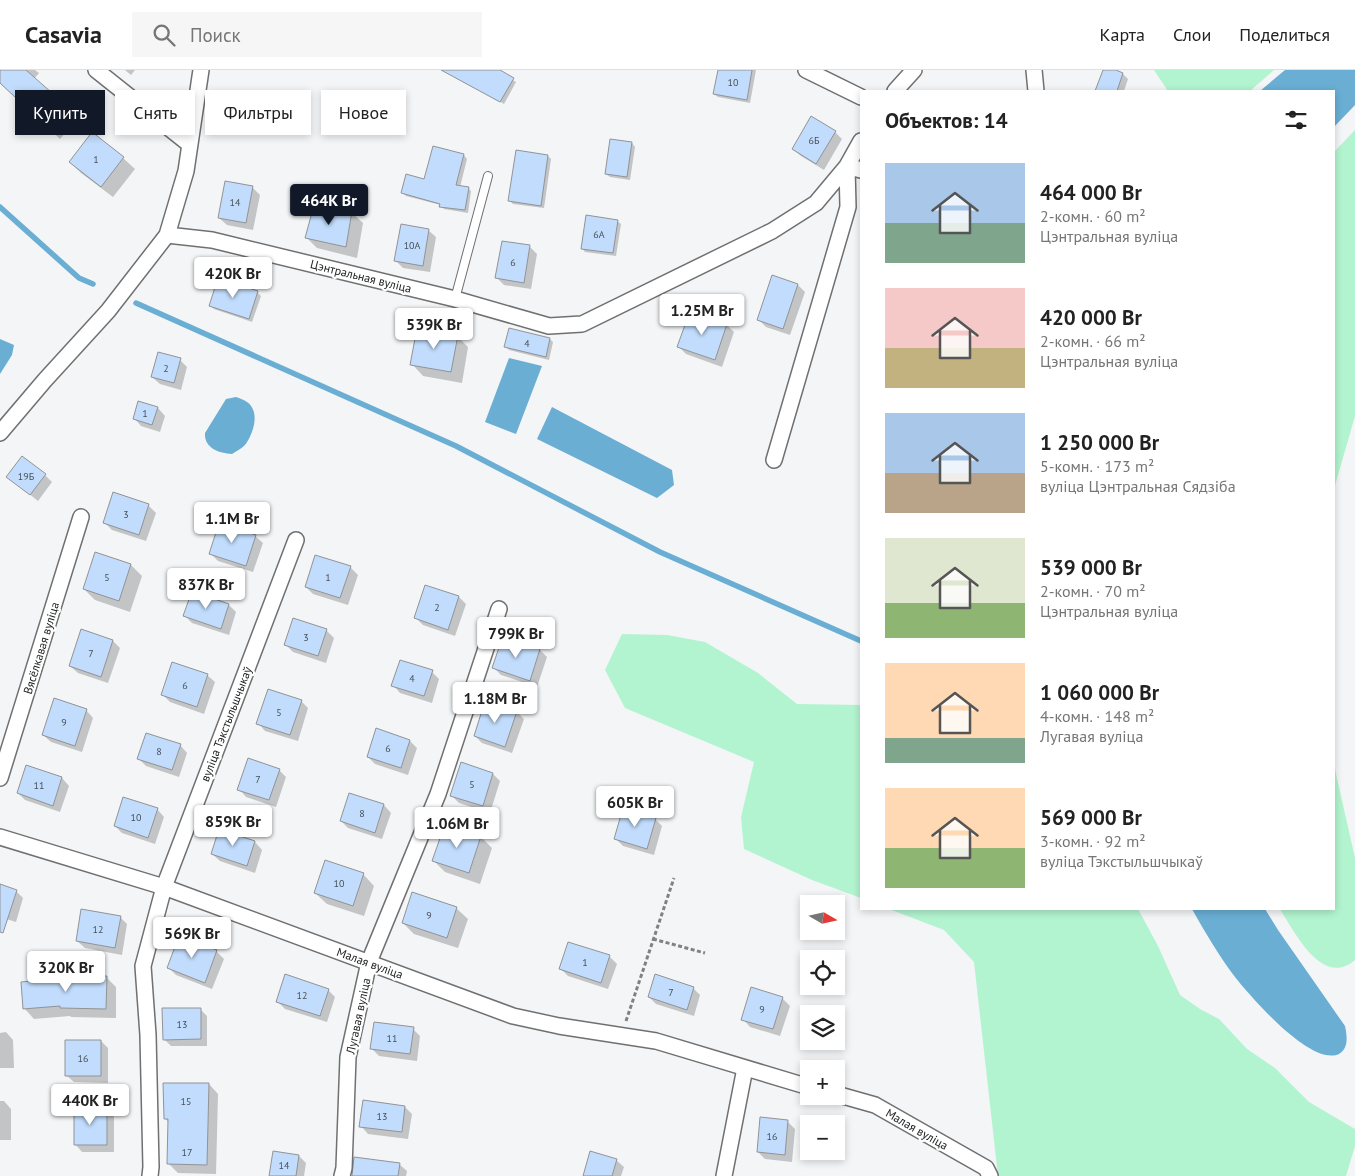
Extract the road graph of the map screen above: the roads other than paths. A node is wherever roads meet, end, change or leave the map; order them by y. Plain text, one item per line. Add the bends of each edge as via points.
1 (96, 70) edge
2 (201, 70) edge
3 (806, 70) edge
4 (914, 70) edge
5 (1034, 70) edge
6 (896, 90) edge
7 (1036, 90) edge
8 (860, 96) edge
9 (190, 144) junction
10 (860, 145) edge
11 (854, 168) edge
12 (488, 176) dead end
13 (167, 235) junction
14 (455, 299) junction
15 (0, 433) edge
16 (774, 460) dead end
17 (81, 517) dead end
18 (296, 540) dead end
19 (499, 609) dead end
20 (0, 778) edge
21 (0, 837) edge
22 (164, 886) junction
23 (369, 962) junction
24 (745, 1068) junction
25 (800, 1084) edge
26 (845, 1097) edge
27 (150, 1176) edge
28 (342, 1176) edge
29 (724, 1176) edge
30 (990, 1176) edge

1 - 9 street
2 - 9 street
3 - 8 street
4 - 6 street
5 - 7 street
9 - 13 street via 186,171
10 - 11 street
11 - 14 street, Цэнтральная вуліца via 816,202 772,231 582,324 549,326
11 - 16 street via 848,207
12 - 14 lane
13 - 14 street, Цэнтральная вуліца via 212,240
13 - 15 street via 108,311
17 - 20 street, Вясёлкавая вуліца
18 - 22 street, вуліца Тэкстыльшчыкаў
19 - 23 street, Лугавая вуліца via 438,794
21 - 22 street, Малая вуліца
22 - 23 street, Малая вуліца
22 - 27 street, вуліца Тэкстыльшчыкаў via 143,966 148,1035
23 - 24 street, Малая вуліца via 513,1016 656,1041
23 - 28 street, Лугавая вуліца via 348,1057
24 - 25 street, Малая вуліца
24 - 29 street
26 - 30 street, Малая вуліца via 875,1105 986,1168

